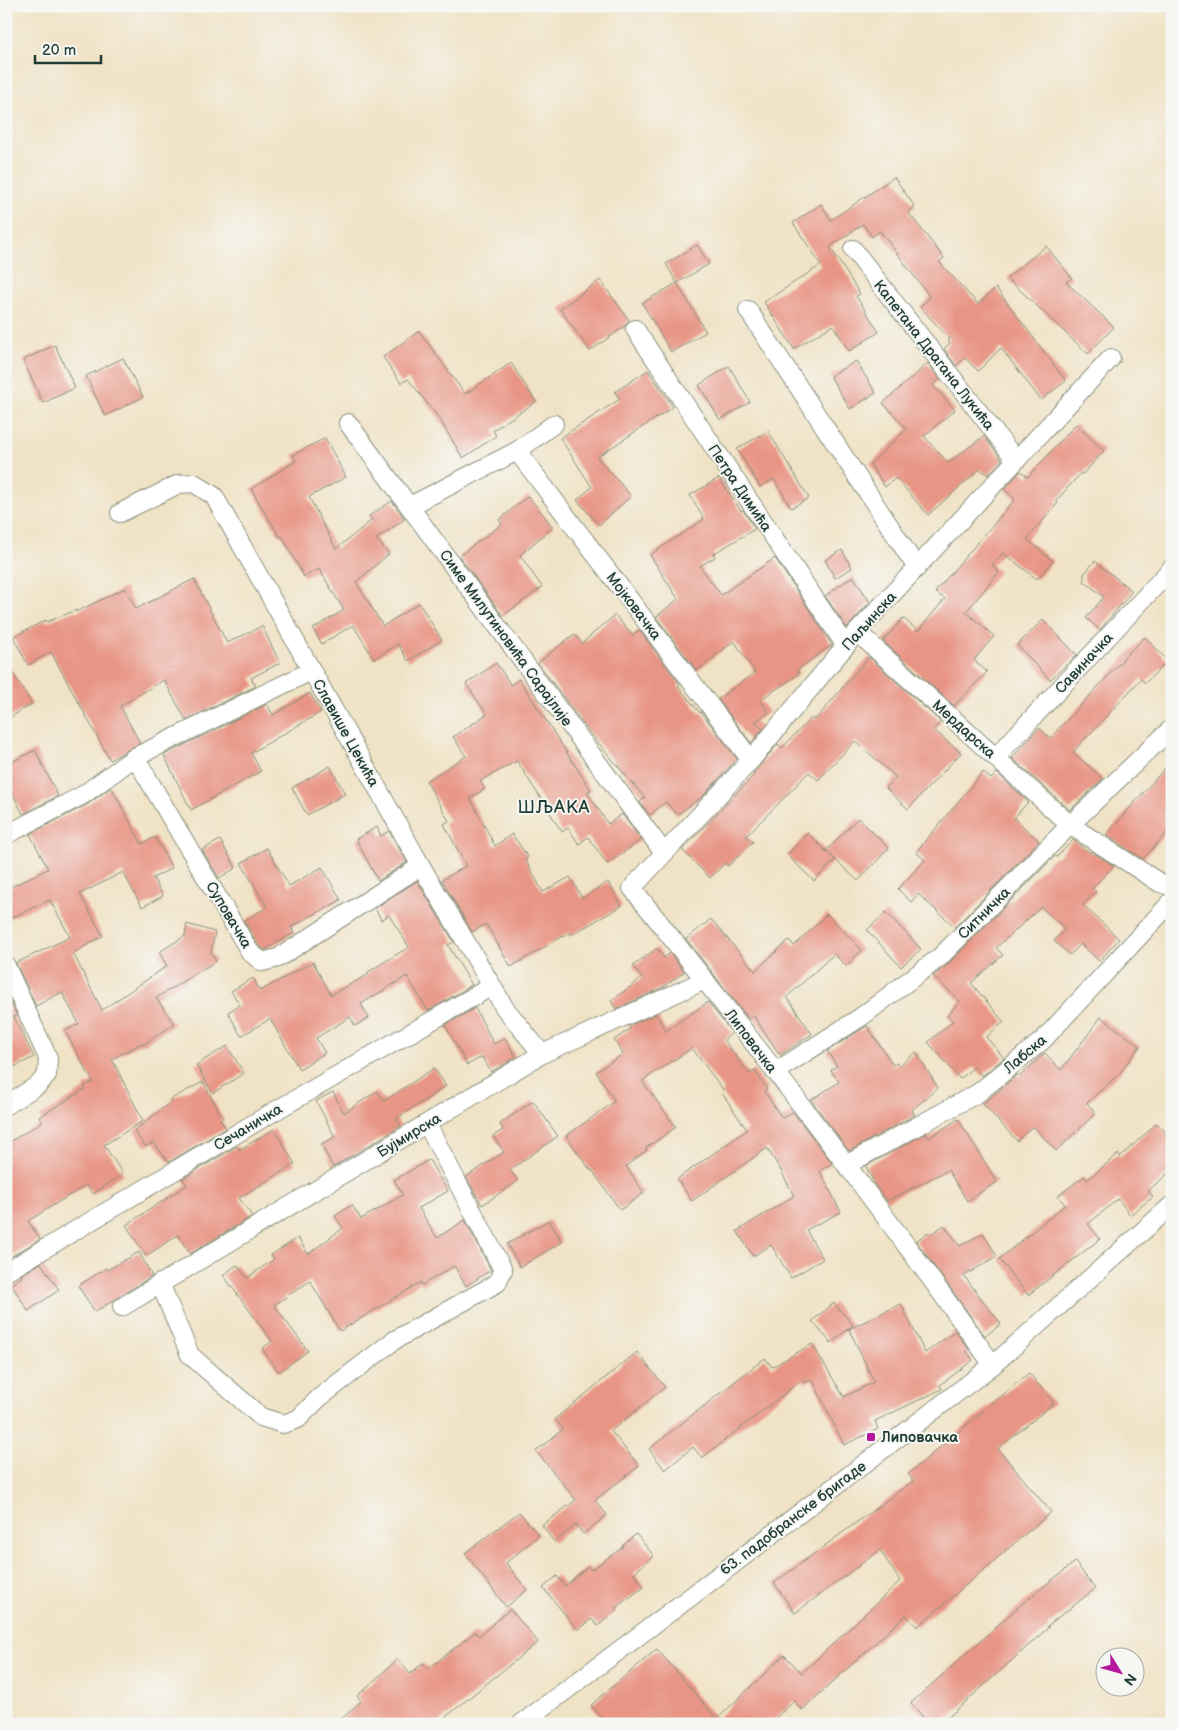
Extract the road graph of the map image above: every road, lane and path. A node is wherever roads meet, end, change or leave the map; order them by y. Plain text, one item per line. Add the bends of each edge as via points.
1 (852, 249) dead end
2 (748, 310) dead end
3 (635, 329) dead end
4 (1111, 358) dead end
5 (348, 423) dead end
6 (554, 424) dead end
7 (517, 451) junction
8 (1016, 460) junction
9 (410, 506) junction
10 (120, 513) dead end
11 (917, 568) junction
12 (1172, 568) edge
13 (857, 632) junction
14 (846, 646) junction
15 (311, 671) junction
16 (1172, 728) edge
17 (135, 757) junction
18 (996, 757) junction
19 (752, 760) junction
20 (1070, 825) junction
21 (6, 834) edge
22 (664, 854) junction
23 (421, 866) junction
24 (1172, 883) edge
25 (632, 888) joint
26 (1172, 901) edge
27 (6, 966) edge
28 (705, 980) junction
29 (492, 986) junction
30 (542, 1054) junction
31 (776, 1072) junction
32 (6, 1104) edge
33 (427, 1124) junction
34 (846, 1165) junction
35 (1172, 1205) edge
36 (6, 1272) edge
37 (160, 1283) junction
38 (122, 1307) dead end
39 (993, 1365) junction
40 (521, 1724) edge

1 - 8 street, Капетана Драгана Лукића
2 - 11 street
3 - 14 street, Петра Димића
4 - 8 street, Паљинска
5 - 9 street, Симе Милутиновића Сарајлије
6 - 7 street
7 - 9 street
7 - 19 street, Мојковачка
8 - 11 street, Паљинска
9 - 22 street, Симе Милутиновића Сарајлије
10 - 15 street, Славише Цекића via 179,484 194,483 214,496
11 - 13 street, Паљинска
12 - 18 street, Савиначка
13 - 14 street, Паљинска
13 - 18 street, Мердарска
14 - 19 street, Паљинска
15 - 17 street
15 - 23 street, Славише Цекића
16 - 20 street, Ситничка
17 - 21 street via 83,795
17 - 23 street, Суповачка via 250,952 262,962 278,958
18 - 20 street, Мердарска
19 - 22 street, Паљинска
20 - 24 street, Мердарска via 1160,883
20 - 31 street, Ситничка via 940,957 861,1017
22 - 25 street, Паљинска
23 - 29 street, Славише Цекића
25 - 28 street, Липовачка
26 - 34 street, Лабска via 1043,1040 978,1093
27 - 32 street via 48,1058 47,1075 38,1085
28 - 30 street, Бујмирска
28 - 31 street, Липовачка
29 - 30 street, Славише Цекића via 504,1007
29 - 36 street, Сечаничка
30 - 33 street, Бујмирска
31 - 34 street, Липовачка
33 - 37 street, Бујмирска
33 - 37 street via 503,1270 497,1283 393,1341 319,1398 298,1419 283,1424 261,1417 190,1355
34 - 39 street, Липовачка
35 - 39 street, 63. падобранске бригаде
37 - 38 street, Бујмирска
39 - 40 street, 63. падобранске бригаде

